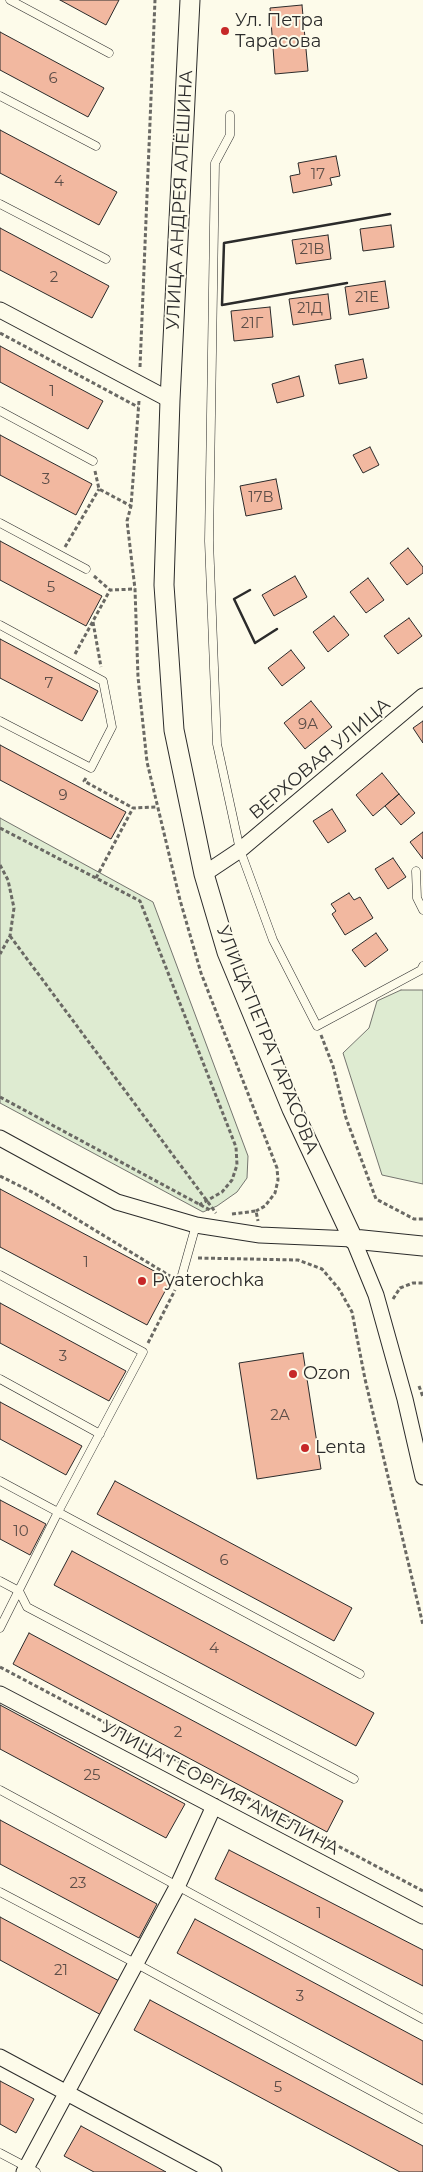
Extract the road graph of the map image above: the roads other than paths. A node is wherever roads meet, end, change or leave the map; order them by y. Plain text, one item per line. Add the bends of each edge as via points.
1 (10, 0) edge
2 (190, 0) edge
3 (108, 53) dead end
4 (0, 96) edge
5 (230, 115) dead end
6 (96, 146) dead end
7 (0, 204) edge
8 (106, 259) dead end
9 (0, 310) edge
10 (170, 400) junction
11 (0, 411) edge
12 (93, 462) road end
13 (0, 523) edge
14 (86, 568) road end
15 (0, 625) edge
16 (423, 696) edge
17 (0, 721) edge
18 (240, 850) junction
19 (416, 872) dead end
20 (204, 874) junction
21 (423, 910) edge
22 (422, 969) edge
23 (0, 1138) edge
24 (196, 1225) junction
25 (353, 1238) junction
26 (423, 1246) edge
27 (0, 1275) edge
28 (180, 1282) road end
29 (0, 1379) edge
30 (100, 1434) junction
31 (423, 1478) edge
32 (0, 1481) edge
33 (58, 1512) junction
34 (0, 1581) edge
35 (18, 1591) junction
36 (0, 1628) edge
37 (360, 1674) dead end
38 (0, 1694) edge
39 (354, 1779) dead end
40 (0, 1790) edge
41 (214, 1806) junction
42 (178, 1884) junction
43 (0, 1892) edge
44 (423, 1916) edge
45 (135, 1963) junction
46 (423, 2018) edge
47 (0, 2057) edge
48 (66, 2094) junction
49 (423, 2120) edge
50 (0, 2153) edge
51 (29, 2170) edge
52 (214, 2172) edge

1 - 3 lane
2 - 10 street, УЛИЦА АНДРЕЯ АЛЁШИНА
4 - 6 lane
5 - 18 lane via 230,135 215,163 209,541 216,744
7 - 8 lane
9 - 10 street
10 - 20 street, УЛИЦА ПЕТРА ТАРАСОВА via 164,585 174,720
11 - 12 lane
13 - 14 lane
15 - 17 lane via 103,681 112,727 91,768
16 - 18 street, ВЕРХОВАЯ УЛИЦА
18 - 20 street, ВЕРХОВАЯ УЛИЦА
18 - 22 lane via 273,940 317,1026
19 - 21 lane via 417,898
20 - 25 street, УЛИЦА ПЕТРА ТАРАСОВА via 227,952 292,1109
23 - 24 street via 117,1202
24 - 25 street via 260,1235
24 - 28 lane
25 - 26 street
25 - 31 street via 378,1305
27 - 30 lane via 143,1352
29 - 30 lane
30 - 33 lane
32 - 33 lane
33 - 35 lane
33 - 37 lane
34 - 35 lane
35 - 36 lane
35 - 39 lane via 27,1607
38 - 41 street, УЛИЦА ГЕОРГИЯ АМЕЛИНА
40 - 42 lane
41 - 42 street
41 - 44 street, УЛИЦА ГЕОРГИЯ АМЕЛИНА
42 - 45 street
42 - 46 lane
43 - 45 lane
45 - 48 street
45 - 49 lane
47 - 48 street
48 - 51 street
48 - 52 street
50 - 51 lane

